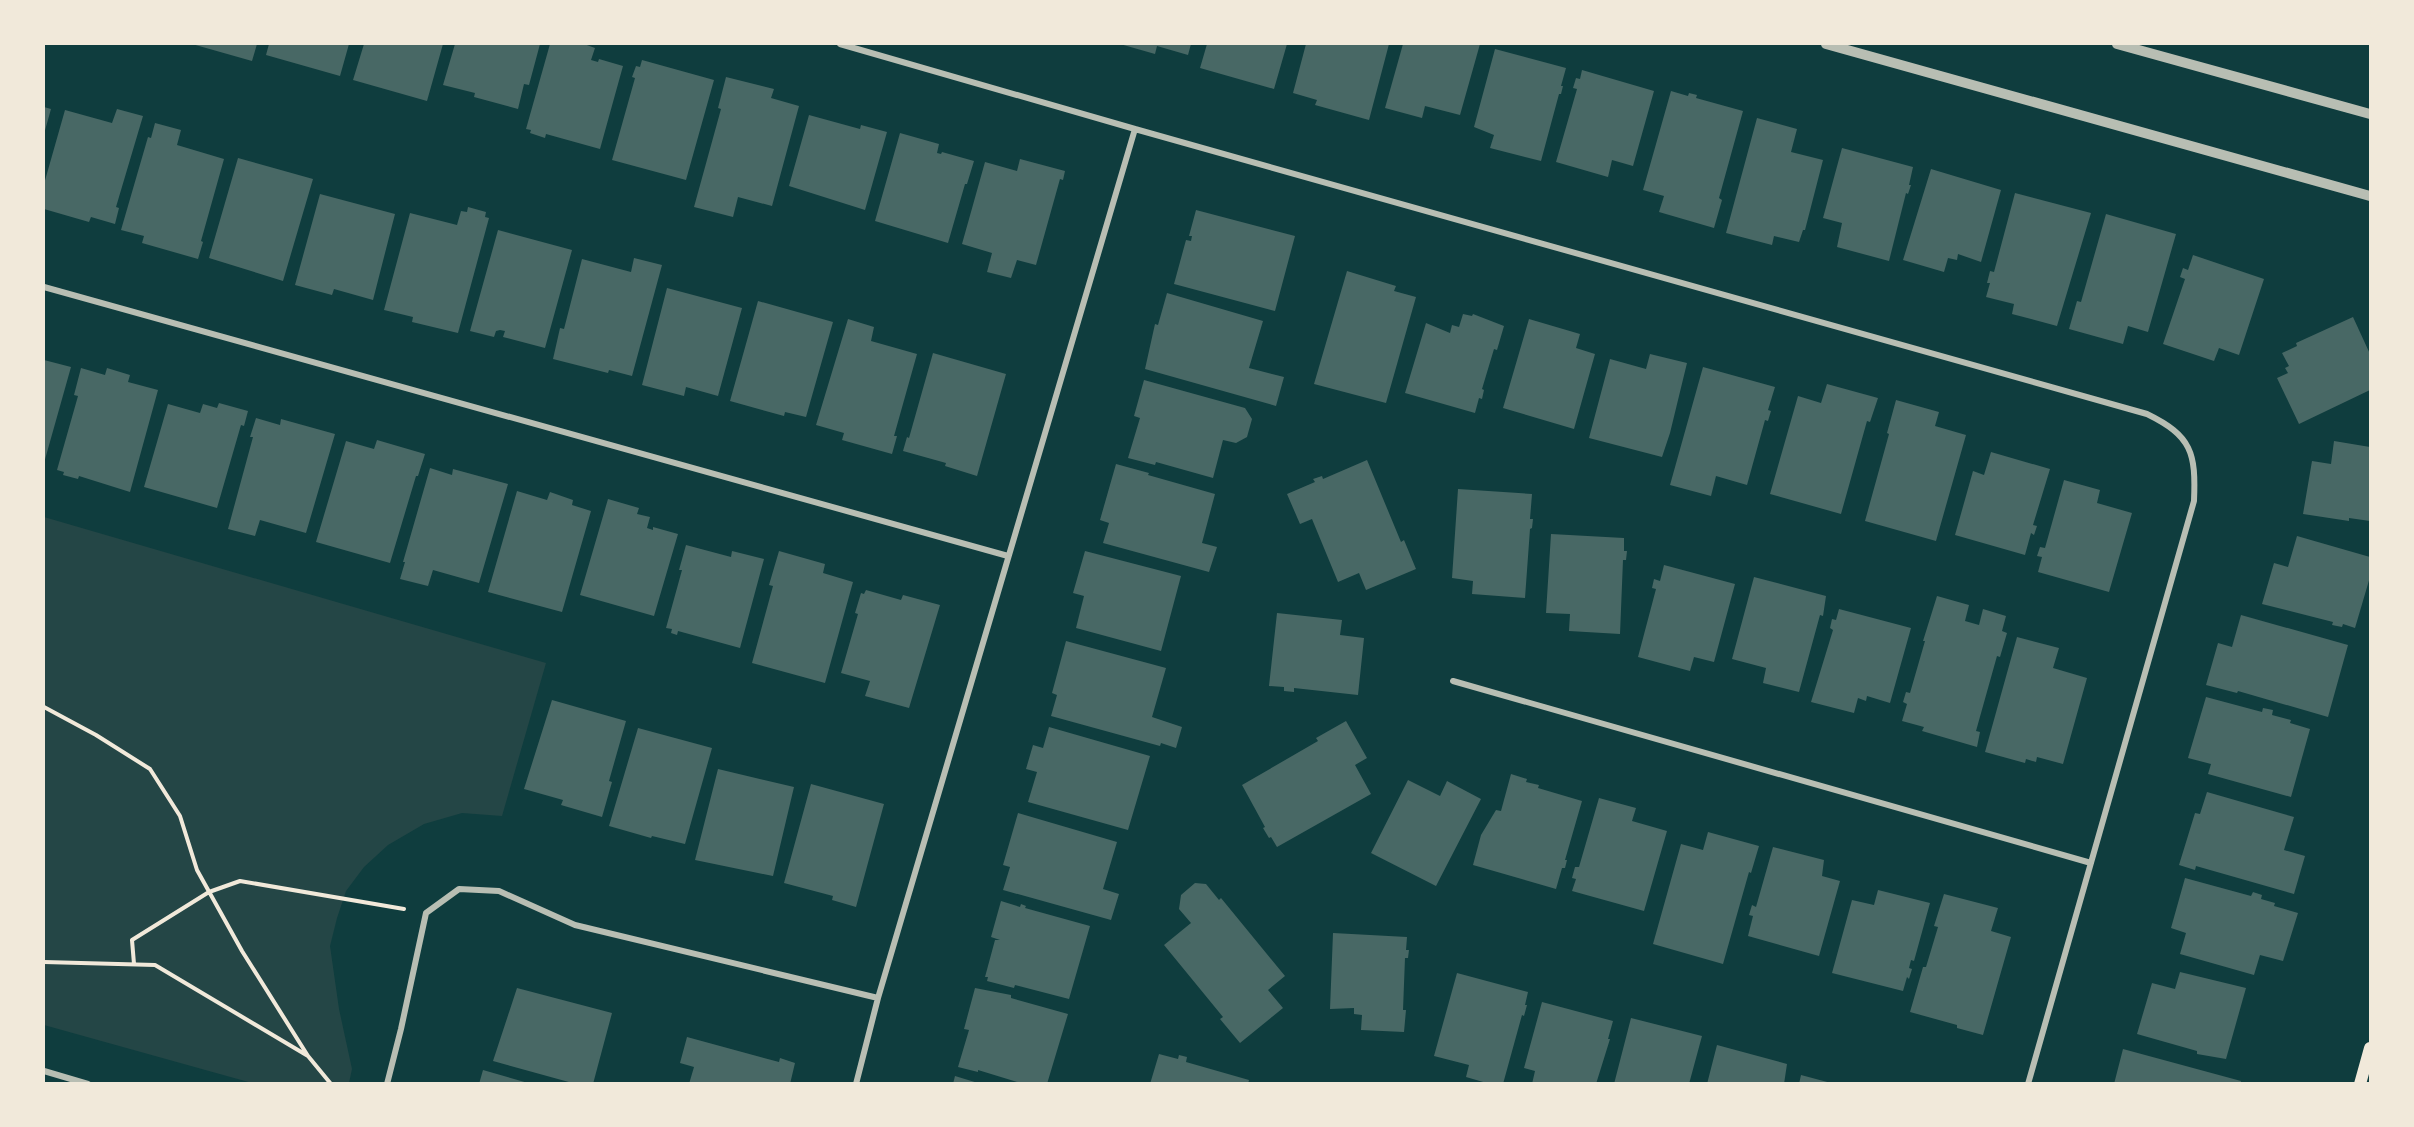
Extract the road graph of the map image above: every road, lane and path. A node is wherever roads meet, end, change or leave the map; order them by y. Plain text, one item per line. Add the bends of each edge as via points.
1 (840, 44) edge
2 (1826, 44) edge
3 (2117, 44) edge
4 (862, 46) edge
5 (2370, 114) edge
6 (1135, 129) junction
7 (2370, 196) edge
8 (44, 287) edge
9 (1008, 556) junction
10 (1453, 681) dead end
11 (44, 707) edge
12 (2091, 862) junction
13 (208, 892) junction
14 (426, 913) junction
15 (44, 962) edge
16 (134, 964) junction
17 (878, 998) junction
18 (2370, 1048) edge
19 (308, 1056) junction
20 (44, 1071) edge
21 (88, 1083) edge
22 (331, 1083) edge
23 (387, 1083) edge
24 (855, 1083) edge
25 (2028, 1083) edge
26 (2360, 1083) edge

1 - 4 street
2 - 7 street
3 - 5 street
4 - 6 street
6 - 9 street
6 - 12 street via 2147,414 2172,426 2188,445 2196,472 2194,501
8 - 9 street
9 - 17 street
10 - 12 street
11 - 13 path via 150,769 180,816
12 - 25 street
13 - 14 path via 240,881
13 - 16 path via 132,940
13 - 19 path
14 - 17 street via 459,889 499,891 576,925
14 - 23 street
15 - 16 path
16 - 19 path via 155,965
17 - 24 street
18 - 26 main road
19 - 22 path
20 - 21 street

